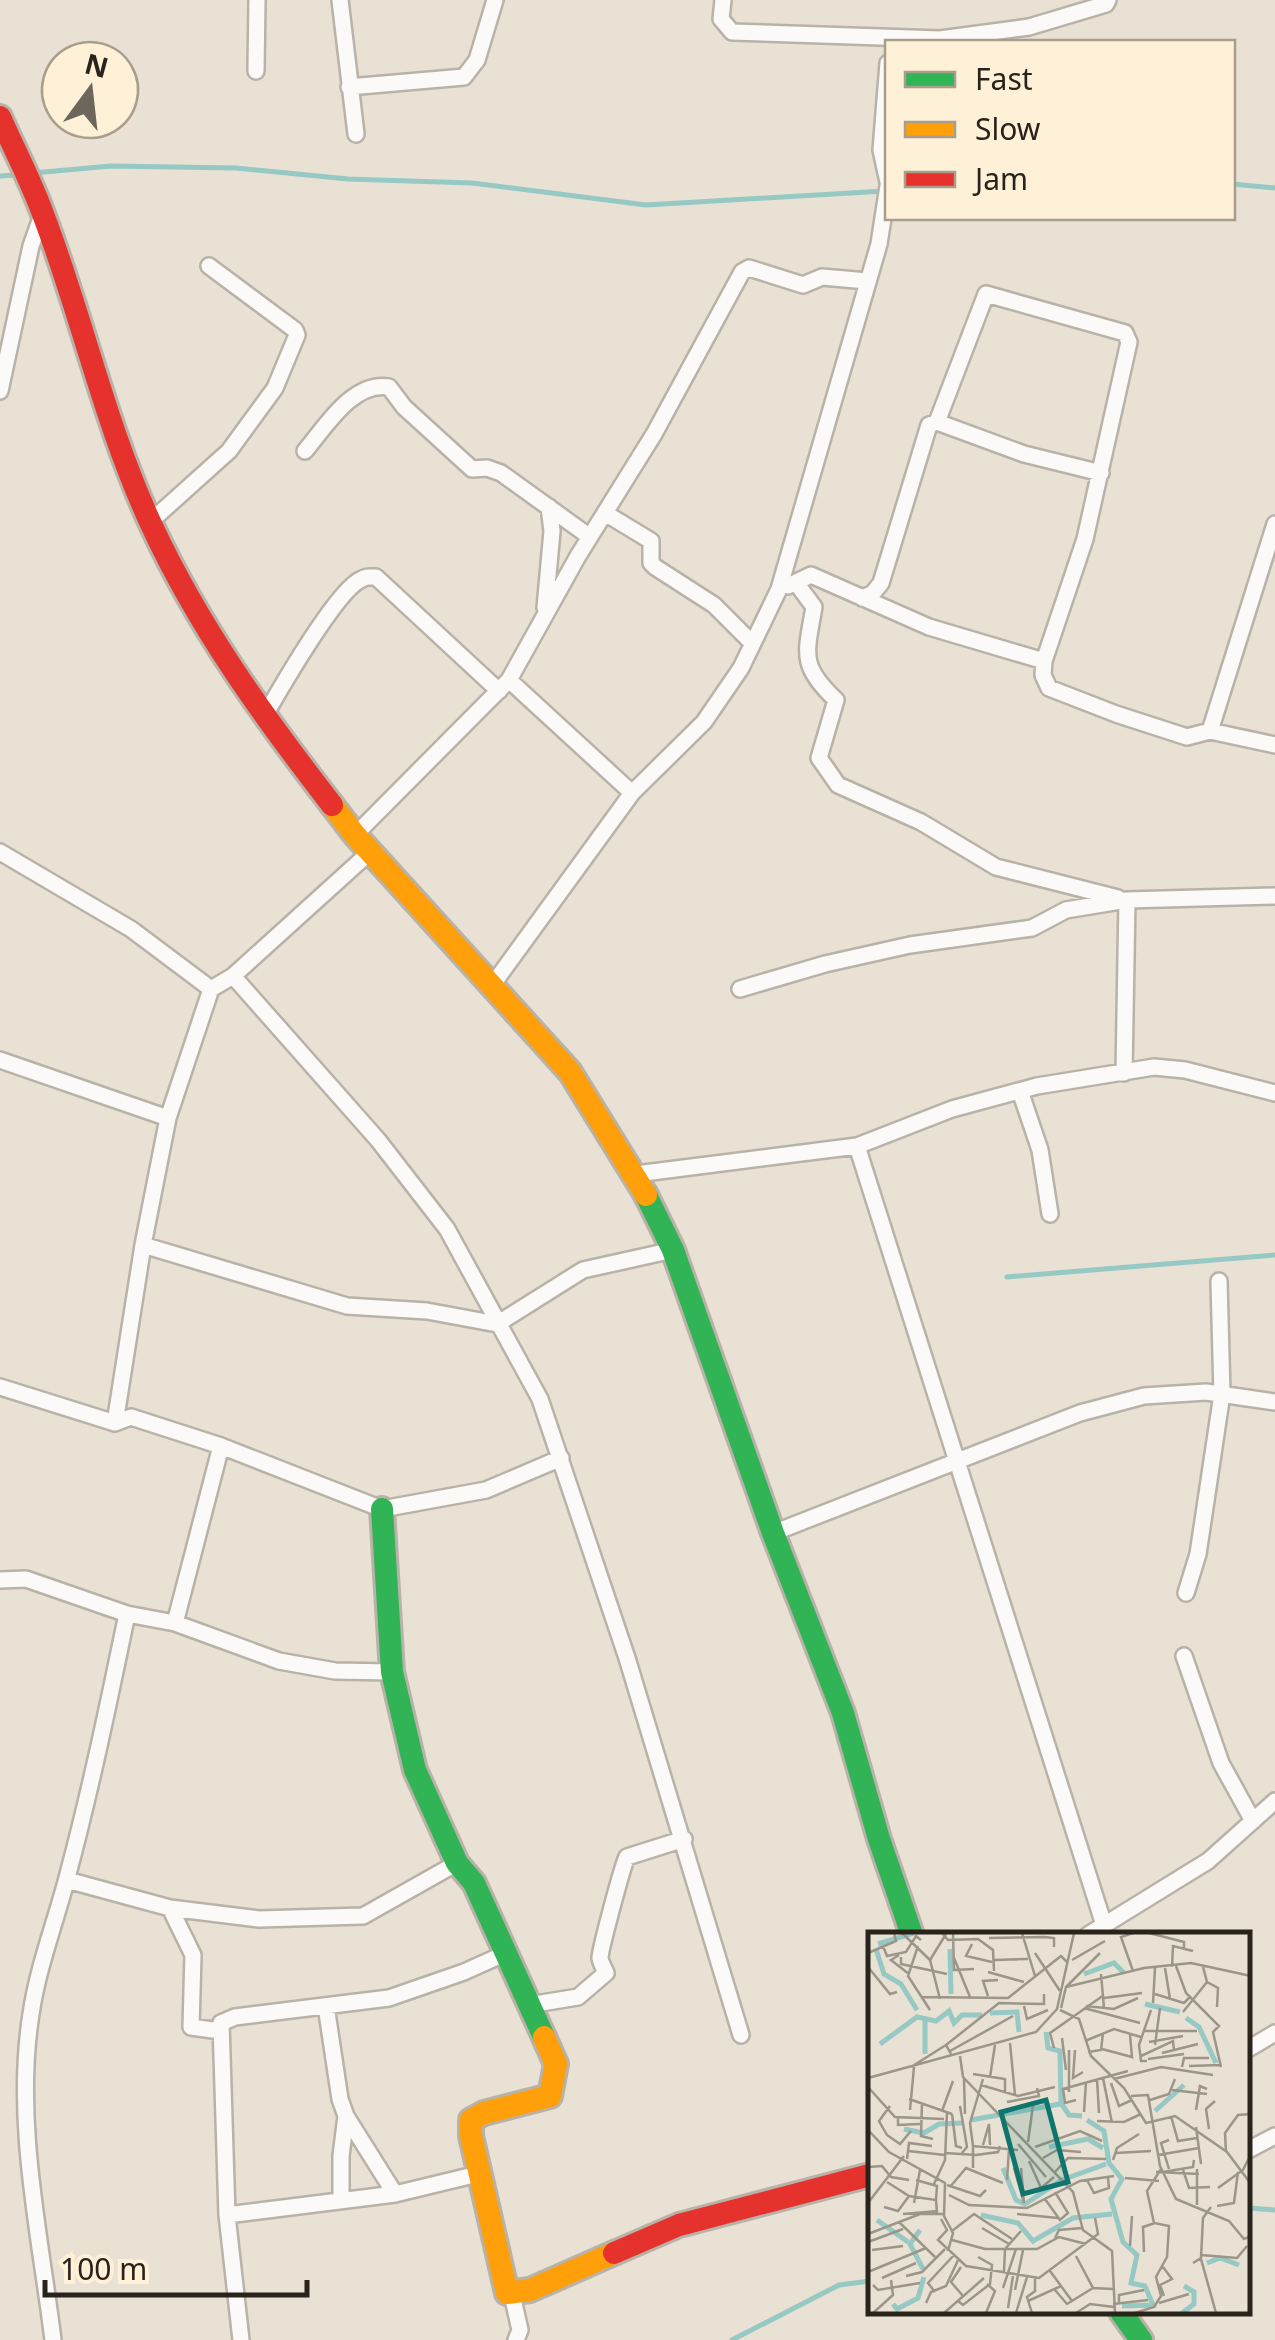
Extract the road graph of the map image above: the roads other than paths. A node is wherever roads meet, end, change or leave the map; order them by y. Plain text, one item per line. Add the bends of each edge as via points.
1 (258, 0) edge
2 (340, 0) edge
3 (495, 0) edge
4 (723, 0) edge
5 (1108, 0) edge
6 (889, 40) edge
7 (256, 71) dead end
8 (349, 87) junction
9 (885, 100) edge
10 (0, 117) edge
11 (356, 134) dead end
12 (885, 171) edge
13 (885, 193) edge
14 (39, 206) junction
15 (209, 266) dead end
16 (867, 281) junction
17 (0, 391) edge
18 (937, 422) junction
19 (305, 450) dead end
20 (1100, 473) junction
21 (549, 507) junction
22 (606, 512) junction
23 (150, 522) junction
24 (1275, 524) edge
25 (590, 537) junction
26 (1272, 551) edge
27 (797, 584) junction
28 (779, 589) junction
29 (862, 598) junction
30 (544, 617) junction
31 (752, 642) junction
32 (1044, 660) junction
33 (504, 685) junction
34 (264, 717) junction
35 (1210, 731) junction
36 (1275, 744) edge
37 (632, 793) junction
38 (362, 844) junction
39 (0, 852) edge
40 (1275, 896) edge
41 (1127, 900) junction
42 (233, 976) junction
43 (491, 987) junction
44 (211, 988) junction
45 (740, 989) dead end
46 (0, 1060) edge
47 (1124, 1073) junction
48 (1020, 1091) junction
49 (1275, 1093) edge
50 (168, 1118) junction
51 (857, 1146) junction
52 (636, 1174) junction
53 (1050, 1214) dead end
54 (143, 1244) junction
55 (673, 1250) junction
56 (1219, 1281) dead end
57 (497, 1324) junction
58 (0, 1388) edge
59 (1222, 1394) junction
60 (1275, 1402) edge
61 (115, 1423) junction
62 (221, 1446) junction
63 (561, 1458) junction
64 (957, 1462) junction
65 (382, 1509) junction
66 (773, 1533) junction
67 (0, 1580) edge
68 (1186, 1593) dead end
69 (127, 1614) junction
70 (175, 1623) junction
71 (1184, 1656) dead end
72 (392, 1672) junction
73 (1275, 1801) edge
74 (1253, 1821) junction
75 (684, 1840) junction
76 (457, 1863) junction
77 (67, 1880) junction
78 (170, 1908) junction
79 (1104, 1925) junction
80 (911, 1932) edge
81 (1093, 1932) edge
82 (506, 1954) junction
83 (530, 2005) junction
84 (326, 2006) junction
85 (220, 2031) junction
86 (1275, 2032) edge
87 (741, 2035) dead end
88 (1250, 2049) edge
89 (346, 2116) junction
90 (1275, 2136) edge
91 (1250, 2149) edge
92 (482, 2173) junction
93 (868, 2175) edge
94 (394, 2194) junction
95 (342, 2198) junction
96 (226, 2215) junction
97 (1123, 2315) edge
98 (53, 2340) edge
99 (240, 2340) edge
100 (516, 2340) edge
101 (1141, 2340) edge

1 - 7 street
2 - 8 street
3 - 8 street via 477,60 464,77
4 - 6 street via 721,20 732,32
5 - 6 street via 1029,27
8 - 11 street
9 - 12 street
10 - 14 street
13 - 16 street
14 - 17 street
14 - 23 street
15 - 23 street via 297,335 275,388 228,451
16 - 22 street via 822,276 804,284 749,268 742,272
16 - 28 street
18 - 20 street
18 - 20 street via 986,294 1125,333 1130,342
18 - 29 street via 925,431 880,583
19 - 21 street via 351,398 376,385 389,387 472,469 501,473
20 - 32 street
21 - 25 street
21 - 30 street
22 - 25 street
22 - 31 street via 651,541 656,567 714,605
23 - 34 street via 202,621
24 - 26 street
25 - 30 street
26 - 35 street
27 - 28 street
27 - 29 street via 807,574
27 - 41 street via 814,608 805,657 836,700 819,758 838,785 921,822 996,867
28 - 31 street
29 - 32 street via 929,627
30 - 33 street
31 - 37 street via 704,722
32 - 35 street via 1048,688 1187,737
33 - 34 street via 370,576 349,588
33 - 37 street
33 - 38 street
34 - 38 street
35 - 36 street
37 - 43 street
38 - 42 street
38 - 43 street
39 - 44 street via 131,929
40 - 41 street
41 - 45 street via 1066,910 1032,928 910,945
41 - 47 street
42 - 44 street
42 - 57 street via 447,1229
43 - 52 street via 570,1072
44 - 50 street
46 - 50 street
47 - 48 street
47 - 49 street via 1185,1070
48 - 51 street
48 - 53 street via 1040,1150
50 - 54 street
51 - 52 street
51 - 64 street
52 - 55 street
54 - 57 street via 347,1306
54 - 61 street
55 - 57 street via 583,1270
55 - 66 street
56 - 59 street
57 - 63 street via 540,1399
58 - 61 street
59 - 60 street
59 - 64 street via 1144,1396 1080,1413
59 - 68 street
61 - 62 street via 132,1417
62 - 65 street
62 - 70 street
63 - 65 street via 486,1490
63 - 75 street
64 - 66 street
64 - 79 street
65 - 72 street
66 - 80 street via 843,1713
67 - 69 street via 26,1579
69 - 70 street
69 - 77 street
70 - 72 street via 278,1661
71 - 74 street via 1222,1762
72 - 76 street via 415,1770
73 - 74 street
74 - 79 street via 1208,1861
75 - 83 street via 627,1857 621,1867 600,1958 606,1974 578,1998
75 - 87 street
76 - 78 street via 363,1916 259,1918
76 - 82 street via 474,1883
77 - 78 street
77 - 98 street via 30,2016 26,2103
78 - 85 street via 192,1955 191,2026
79 - 81 street
82 - 83 street
82 - 84 street via 389,1998
83 - 92 street via 556,2064 550,2096 471,2120
84 - 85 street via 235,2018 221,2023
84 - 89 street
85 - 96 street
86 - 88 street
89 - 94 street
89 - 95 street
90 - 91 street
92 - 93 street via 507,2293 530,2290 680,2225
92 - 94 street
92 - 100 street via 520,2330
94 - 95 street
95 - 96 street
96 - 99 street
97 - 101 street

